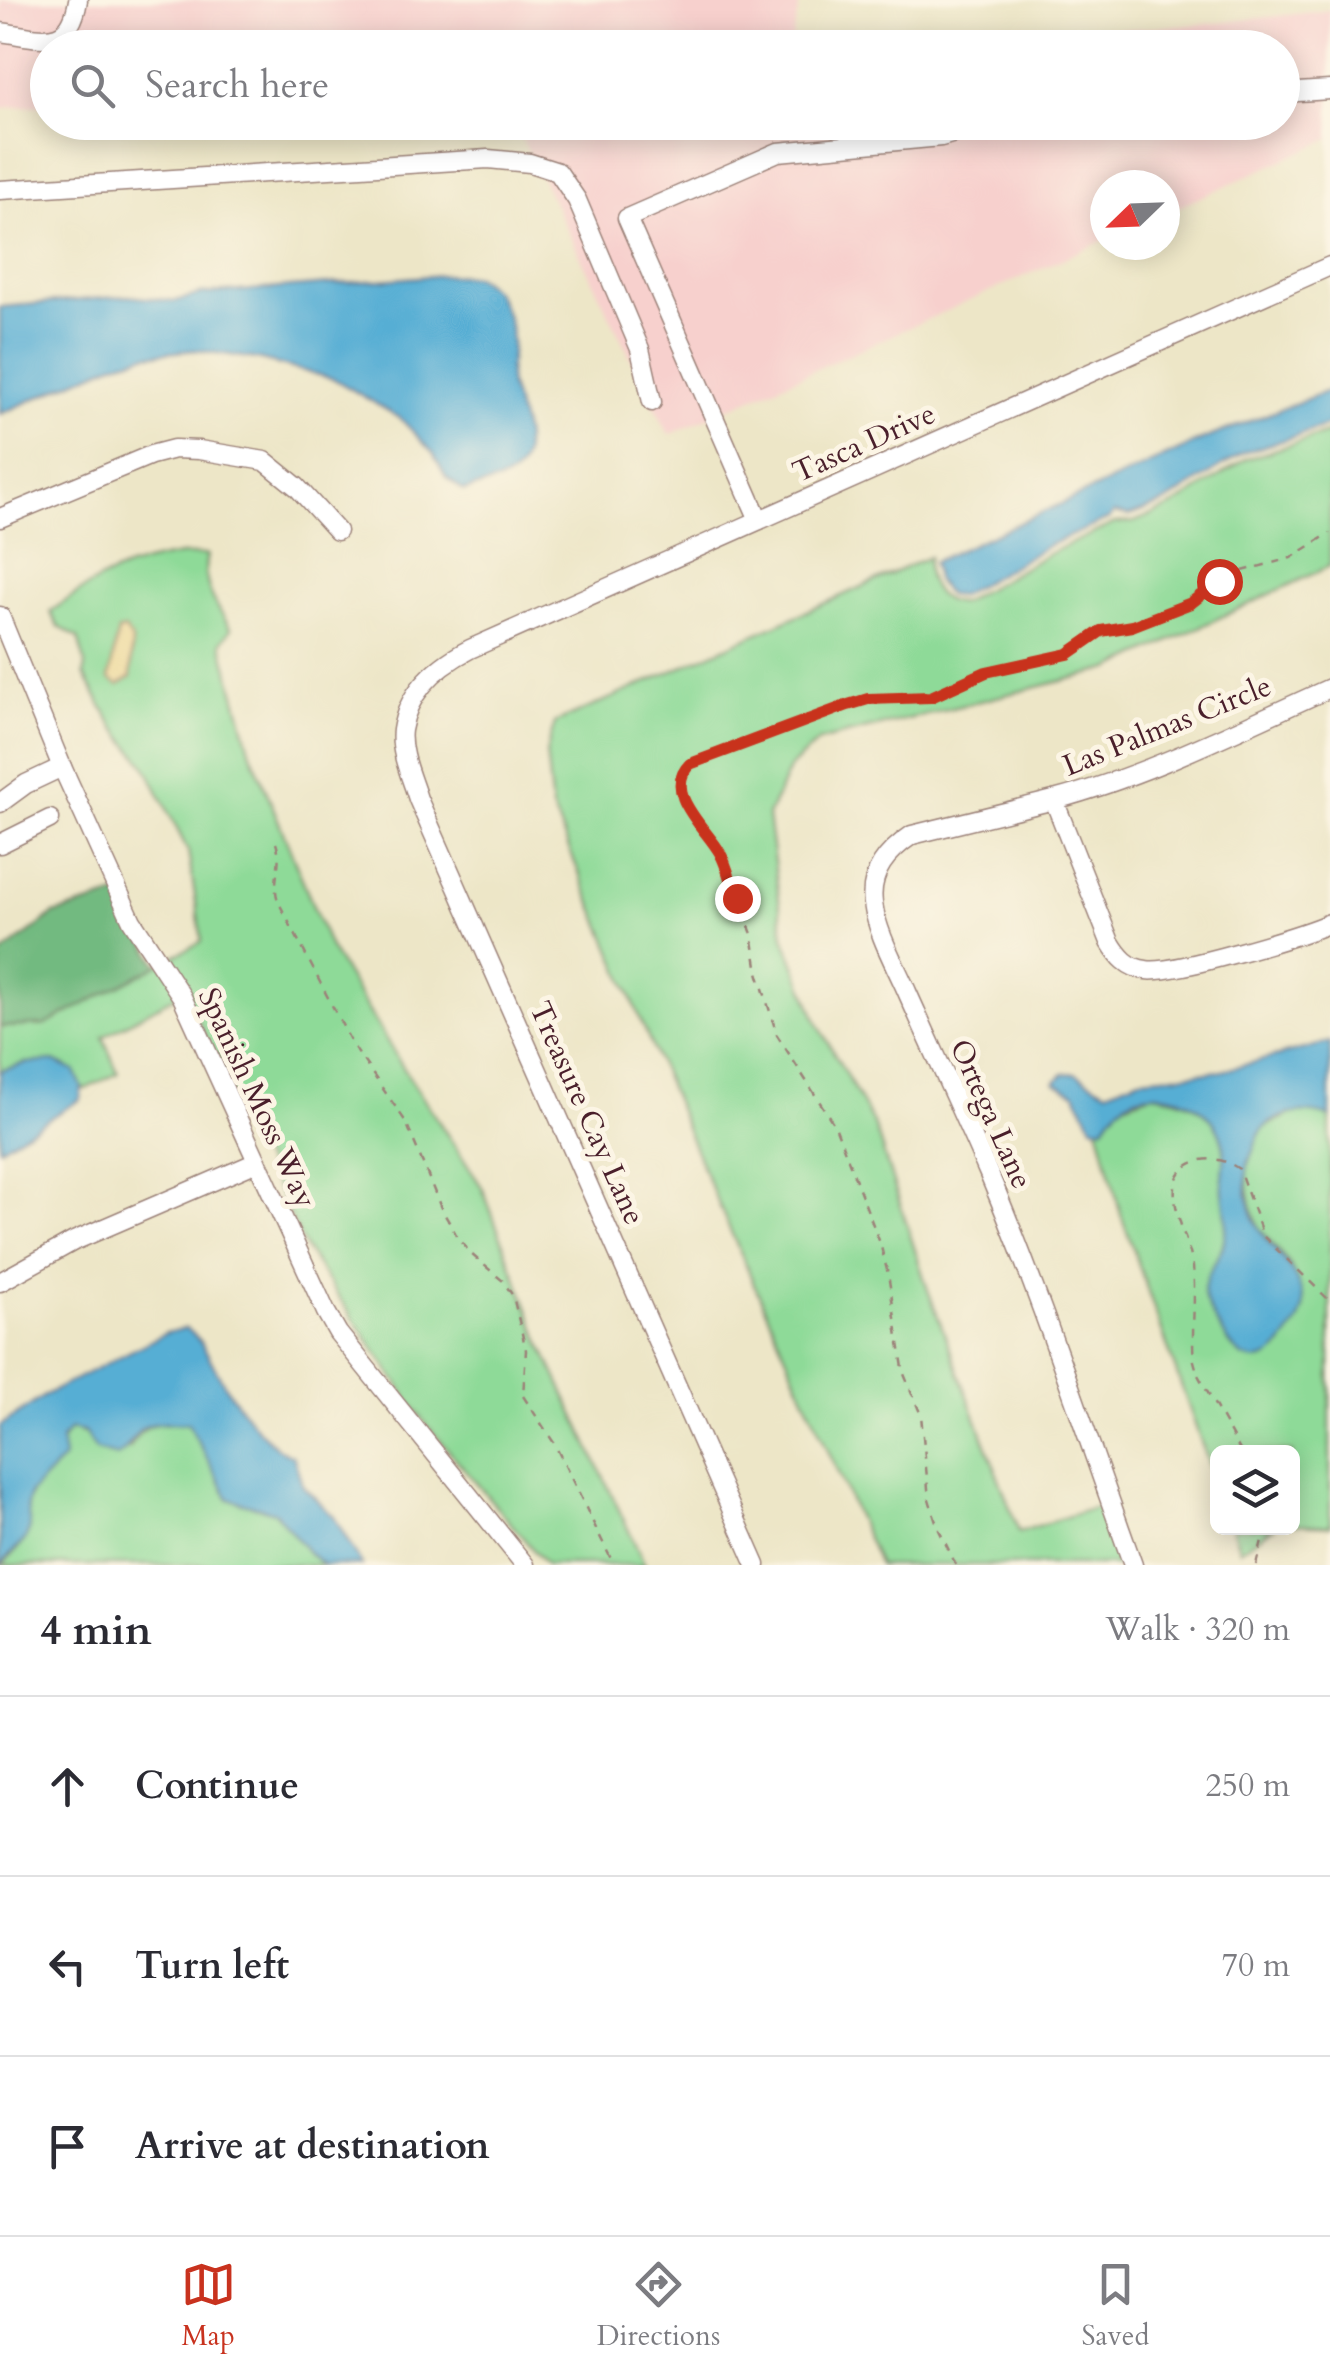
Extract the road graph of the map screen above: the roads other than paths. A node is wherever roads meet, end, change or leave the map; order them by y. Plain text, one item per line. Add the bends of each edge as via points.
1 (78, 0) edge
2 (69, 30) edge
3 (0, 32) edge
4 (30, 36) edge
5 (1330, 90) edge
6 (1300, 92) edge
7 (908, 140) edge
8 (0, 190) edge
9 (1330, 266) edge
10 (652, 402) dead end
11 (0, 518) edge
12 (759, 520) junction
13 (337, 531) dead end
14 (0, 616) edge
15 (426, 680) joint
16 (1330, 688) edge
17 (62, 767) junction
18 (1054, 800) junction
19 (0, 803) edge
20 (50, 820) dead end
21 (0, 844) edge
22 (1330, 923) edge
23 (257, 1162) junction
24 (0, 1282) edge
25 (525, 1565) edge
26 (756, 1565) edge
27 (1133, 1565) edge

1 - 2 street
3 - 4 street
5 - 6 street
7 - 12 street via 778,152 628,218
8 - 10 street via 488,159 558,172 578,200 640,349
9 - 12 street, Tasca Drive
11 - 13 street via 151,454 199,450 265,461
12 - 15 street, Tasca Drive via 470,649
14 - 17 street, Spanish Moss Way
15 - 26 street, Treasure Cay Lane via 402,732 418,799
16 - 18 street, Las Palmas Circle
17 - 19 street
17 - 23 street, Spanish Moss Way via 132,921 182,996
18 - 22 street, Las Palmas Circle via 1110,942 1132,966 1182,966
18 - 27 street, Ortega Lane via 912,836 880,864 872,898 1016,1242
20 - 21 street
23 - 24 street via 74,1241
23 - 25 street, Spanish Moss Way via 338,1333

